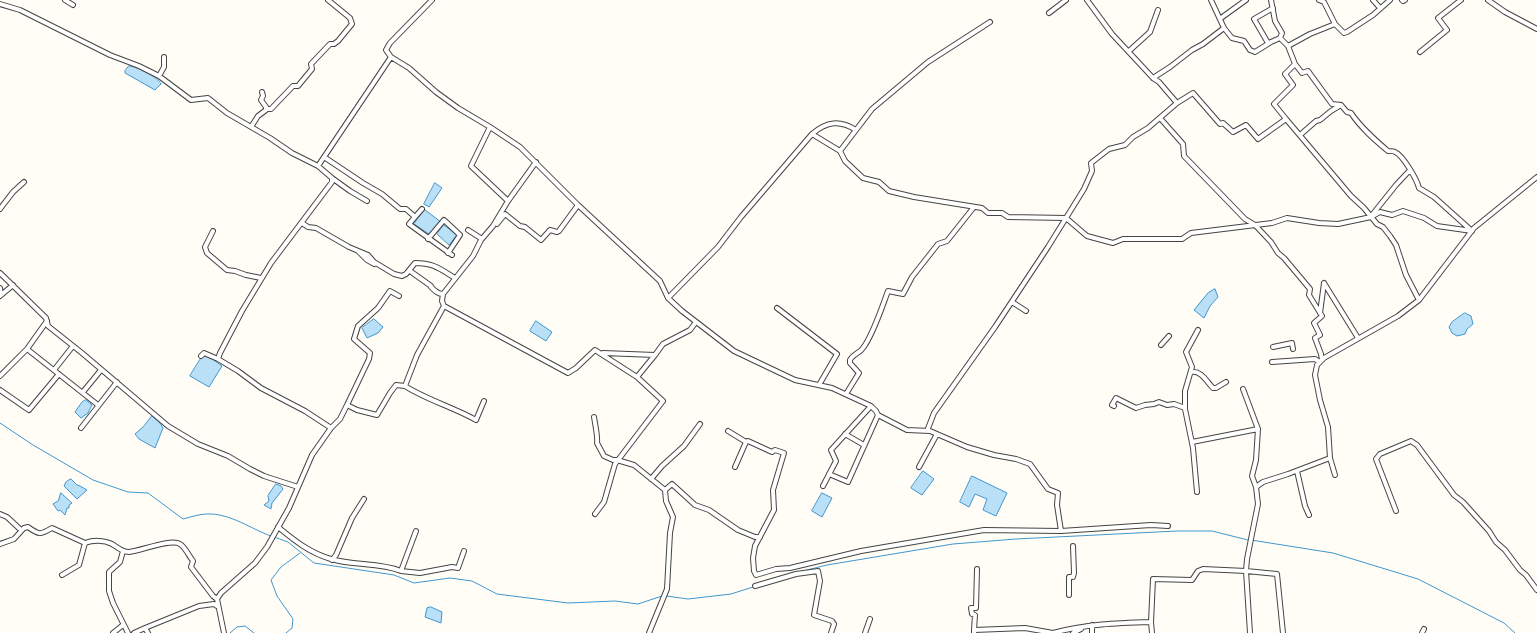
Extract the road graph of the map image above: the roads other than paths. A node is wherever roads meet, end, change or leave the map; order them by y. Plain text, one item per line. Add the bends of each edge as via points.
1 (65, 0) edge
2 (328, 0) edge
3 (432, 0) edge
4 (1066, 0) edge
5 (1087, 0) edge
6 (1211, 0) edge
7 (1246, 0) edge
8 (1271, 0) edge
9 (1319, 0) edge
10 (1373, 0) edge
11 (1390, 0) edge
12 (1402, 0) edge
13 (1405, 0) edge
14 (1461, 0) edge
15 (1488, 0) edge
16 (0, 4) edge
17 (73, 5) dead end
18 (1273, 8) junction
19 (1380, 8) junction
20 (1158, 10) dead end
21 (1049, 13) dead end
22 (1221, 18) junction
23 (990, 22) dead end
24 (1335, 24) junction
25 (1224, 28) junction
26 (1537, 29) edge
27 (1280, 38) junction
28 (1268, 43) junction
29 (1288, 46) junction
30 (1129, 51) junction
31 (1420, 52) dead end
32 (164, 57) dead end
33 (391, 58) junction
34 (1295, 64) junction
35 (159, 76) junction
36 (1153, 78) junction
37 (262, 92) dead end
38 (1177, 103) junction
39 (1341, 105) junction
40 (266, 109) junction
41 (1160, 118) junction
42 (1286, 119) junction
43 (251, 127) junction
44 (490, 127) junction
45 (856, 130) junction
46 (812, 134) junction
47 (1300, 134) junction
48 (840, 151) junction
49 (324, 157) junction
50 (536, 162) junction
51 (318, 166) junction
52 (1410, 170) junction
53 (1537, 177) edge
54 (332, 178) junction
55 (24, 182) dead end
56 (367, 201) dead end
57 (508, 201) junction
58 (578, 205) junction
59 (974, 207) junction
60 (0, 209) edge
61 (422, 209) dead end
62 (416, 217) junction
63 (1371, 217) junction
64 (1066, 218) junction
65 (302, 222) junction
66 (495, 223) junction
67 (1255, 225) junction
68 (468, 230) dead end
69 (213, 231) dead end
70 (1472, 231) junction
71 (428, 239) junction
72 (482, 239) junction
73 (410, 271) junction
74 (0, 273) edge
75 (261, 278) junction
76 (455, 278) junction
77 (13, 285) junction
78 (0, 288) edge
79 (443, 294) junction
80 (1, 296) edge
81 (399, 296) dead end
82 (668, 298) junction
83 (1419, 300) junction
84 (1012, 302) junction
85 (444, 306) junction
86 (777, 308) dead end
87 (1026, 311) dead end
88 (1320, 313) junction
89 (47, 321) junction
90 (696, 322) junction
91 (1198, 330) dead end
92 (1169, 336) dead end
93 (1358, 338) junction
94 (1161, 345) dead end
95 (73, 346) junction
96 (1273, 347) dead end
97 (27, 348) junction
98 (1293, 350) dead end
99 (603, 353) junction
100 (655, 355) junction
101 (201, 356) dead end
102 (218, 359) junction
103 (1321, 361) junction
104 (1272, 362) dead end
105 (54, 370) junction
106 (101, 370) junction
107 (1191, 372) junction
108 (59, 374) junction
109 (0, 376) edge
110 (637, 377) junction
111 (117, 382) junction
112 (1226, 382) dead end
113 (819, 385) junction
114 (405, 386) junction
115 (0, 390) edge
116 (1243, 390) dead end
117 (83, 392) junction
118 (846, 394) junction
119 (484, 401) dead end
120 (98, 405) junction
121 (347, 405) junction
122 (871, 406) junction
123 (1114, 406) dead end
124 (1185, 408) junction
125 (878, 415) junction
126 (594, 417) dead end
127 (700, 424) dead end
128 (81, 428) dead end
129 (331, 428) junction
130 (1258, 429) junction
131 (728, 431) dead end
132 (927, 431) junction
133 (845, 434) junction
134 (937, 434) junction
135 (746, 442) junction
136 (1192, 442) junction
137 (864, 445) junction
138 (1330, 458) junction
139 (617, 460) junction
140 (735, 467) dead end
141 (919, 467) dead end
142 (1297, 471) junction
143 (829, 474) junction
144 (1335, 475) dead end
145 (651, 479) junction
146 (824, 486) dead end
147 (298, 487) junction
148 (1256, 487) junction
149 (665, 490) junction
150 (1197, 492) dead end
151 (364, 499) dead end
152 (1396, 511) dead end
153 (0, 514) edge
154 (595, 514) dead end
155 (1309, 515) dead end
156 (1168, 526) dead end
157 (278, 527) junction
158 (22, 530) junction
159 (416, 531) dead end
160 (1061, 531) junction
161 (760, 537) junction
162 (85, 543) junction
163 (0, 544) edge
164 (1073, 546) dead end
165 (123, 550) junction
166 (464, 551) dead end
167 (332, 560) junction
168 (977, 569) dead end
169 (1246, 570) junction
170 (401, 571) junction
171 (62, 575) dead end
172 (755, 586) dead end
173 (1537, 590) edge
174 (1069, 595) dead end
175 (217, 599) junction
176 (218, 606) junction
177 (870, 619) dead end
178 (1151, 622) junction
179 (123, 625) junction
180 (1092, 625) junction
181 (1083, 626) junction
182 (145, 628) junction
183 (1022, 631) edge
184 (974, 632) edge
185 (113, 633) edge
186 (128, 633) edge
187 (134, 633) edge
188 (148, 633) edge
189 (224, 633) edge
190 (649, 633) edge
191 (831, 633) edge
192 (865, 633) edge
193 (1053, 633) edge
194 (1073, 633) edge
195 (1092, 633) edge
196 (1152, 633) edge
197 (1250, 633) edge
198 (1283, 633) edge

1 - 17 street
2 - 40 street via 350,18 352,24 338,41 330,44 311,64 312,69 298,86 293,86 271,109
3 - 33 street via 390,43 386,50
4 - 21 street
5 - 30 street via 1108,29
6 - 22 street
7 - 22 street
8 - 18 street
9 - 24 street via 1324,2
10 - 19 street
11 - 19 street
12 - 13 street
14 - 31 street via 1438,18 1447,30
15 - 26 street
16 - 35 street via 20,10 110,55
18 - 27 street via 1275,21 1282,33
18 - 28 street via 1254,19
19 - 24 street via 1347,32 1344,33
20 - 30 street via 1150,32
22 - 25 street
23 - 45 street via 928,62 872,109
24 - 29 street
25 - 28 street via 1232,38 1244,41 1252,51 1255,52
25 - 36 street
27 - 28 street
27 - 29 street
29 - 34 street
30 - 36 street
32 - 35 street via 164,67
33 - 44 street via 409,68 458,108
33 - 49 street
34 - 39 street via 1302,73 1308,71 1332,104
34 - 42 street via 1285,74 1293,85 1274,104
35 - 43 street via 191,100 208,98
36 - 38 street via 1160,82
37 - 40 street via 261,100
38 - 41 street
38 - 42 street via 1192,93 1220,124 1224,123 1234,132 1246,125 1258,139
39 - 47 street
39 - 52 street via 1373,139 1388,151 1394,151 1400,156
40 - 43 street
41 - 64 street via 1125,145 1109,149 1091,163 1092,171 1084,189
41 - 67 street via 1183,144 1184,156 1245,219
42 - 47 street
43 - 51 street
44 - 50 street via 520,147
44 - 57 street via 471,166
45 - 46 street via 842,123 828,124
45 - 48 street
46 - 48 street
46 - 82 street via 718,247
47 - 63 street
48 - 59 street via 845,161 863,178 879,182 889,191
49 - 51 street
49 - 62 street via 382,194 400,209 406,209
50 - 57 street
50 - 58 street
51 - 54 street
52 - 63 street
52 - 70 street via 1419,188
53 - 70 street
54 - 56 street
54 - 65 street via 332,182
55 - 60 street
57 - 66 street
58 - 66 street via 559,231 550,230 541,240 505,214 494,227
58 - 82 street via 660,281
59 - 64 street via 982,208 988,213 1002,213 1008,216
59 - 118 street via 947,241 938,244 912,277 903,294 888,291 870,338 862,350 850,360 859,373
61 - 62 street
62 - 71 street via 409,224
63 - 67 street via 1338,224 1287,218
63 - 70 street via 1380,212 1392,215 1403,211 1424,218 1437,226
63 - 83 street via 1376,224 1383,227 1396,245 1406,275
64 - 67 street via 1087,236 1113,243 1123,239 1182,239 1191,233
64 - 84 street
65 - 73 street via 349,248 368,255 394,274 402,276
65 - 75 street
66 - 72 street
67 - 88 street via 1310,289 1309,295
68 - 72 street
69 - 75 street via 205,247 206,253 228,270
70 - 83 street
71 - 71 street via 450,254 460,235 444,220
72 - 76 street via 473,256
73 - 76 street via 416,263 432,264
73 - 79 street
74 - 77 street
75 - 102 street
76 - 79 street
77 - 80 street
77 - 89 street
78 - 80 street
79 - 85 street
81 - 121 street via 390,291 378,308 358,326 354,339 370,353
82 - 90 street
83 - 93 street via 1398,316
84 - 87 street
84 - 132 street via 934,413
85 - 99 street via 568,373 595,350
85 - 114 street via 417,355
86 - 113 street via 837,354
88 - 93 street via 1324,283
88 - 103 street via 1322,316 1314,323 1320,335 1315,338
89 - 95 street via 48,326
89 - 97 street
90 - 100 street via 690,330 663,344
90 - 113 street via 734,351 795,380
91 - 107 street via 1186,352 1192,367
92 - 94 street
93 - 103 street
95 - 105 street
95 - 106 street
96 - 98 street via 1292,343
97 - 105 street
97 - 109 street
99 - 100 street
99 - 110 street
100 - 110 street
101 - 102 street via 204,353
102 - 129 street via 260,388 311,414
103 - 104 street via 1315,359
103 - 138 street via 1315,375 1328,427
105 - 108 street
106 - 111 street
106 - 117 street
107 - 112 street via 1202,375 1213,388
107 - 124 street via 1185,391
108 - 115 street via 29,410
108 - 117 street
110 - 139 street via 663,401
111 - 120 street
111 - 147 street via 163,422 191,440 228,456 250,470
113 - 118 street
114 - 119 street via 476,420
114 - 121 street via 396,385 377,415
116 - 130 street
117 - 120 street
118 - 122 street
120 - 128 street
121 - 129 street via 340,419
122 - 125 street
122 - 133 street
123 - 124 street via 1112,405 1116,398 1136,408 1159,402
124 - 136 street
125 - 132 street via 907,430
125 - 137 street
126 - 139 street via 597,425 597,443 602,454
127 - 145 street via 684,446
129 - 147 street via 312,455
130 - 136 street
130 - 148 street via 1252,476
131 - 135 street
132 - 134 street
133 - 137 street
133 - 143 street via 831,450 836,461
134 - 141 street
134 - 160 street via 967,447 1030,464 1048,488 1058,493
135 - 140 street
135 - 161 street via 772,452 784,452 773,490 774,510
136 - 150 street
137 - 143 street via 848,482
138 - 142 street
138 - 144 street
139 - 145 street via 634,465
139 - 154 street via 604,502
142 - 148 street via 1263,482
142 - 155 street
143 - 146 street
145 - 149 street
147 - 157 street
148 - 169 street via 1258,504
149 - 161 street via 672,484 695,505 709,510 738,530
149 - 190 street via 666,501 673,517 667,589
151 - 167 street
152 - 173 street via 1376,459 1380,454 1411,441 1417,445 1454,495 1490,531 1496,542 1526,574
153 - 158 street
156 - 160 street via 1144,525
157 - 167 street via 298,544
157 - 175 street via 255,563
158 - 162 street via 28,527 37,533 43,533 52,528
158 - 163 street via 14,539
159 - 170 street
160 - 161 street via 984,530 861,551 756,575 753,558
162 - 165 street via 92,540 110,543
162 - 171 street via 79,565
164 - 174 street via 1074,573 1073,577 1069,577
165 - 175 street via 128,552 171,542 180,544 193,561 191,566
165 - 179 street via 120,562 109,572 109,591
166 - 170 street via 458,568 452,566 420,573
167 - 170 street
168 - 184 street via 976,608 971,608 972,614 975,615
169 - 178 street via 1203,569 1198,571 1192,580 1153,579
169 - 197 street
169 - 198 street via 1277,574
172 - 191 street via 796,574 818,571 820,580 814,614 832,621 834,624
175 - 176 street
176 - 182 street via 199,606
176 - 189 street
177 - 192 street
178 - 180 street
178 - 196 street
179 - 185 street
179 - 186 street
180 - 181 street
180 - 195 street
181 - 193 street
181 - 194 street
182 - 187 street
182 - 188 street
183 - 184 street
183 - 193 street via 1042,630

